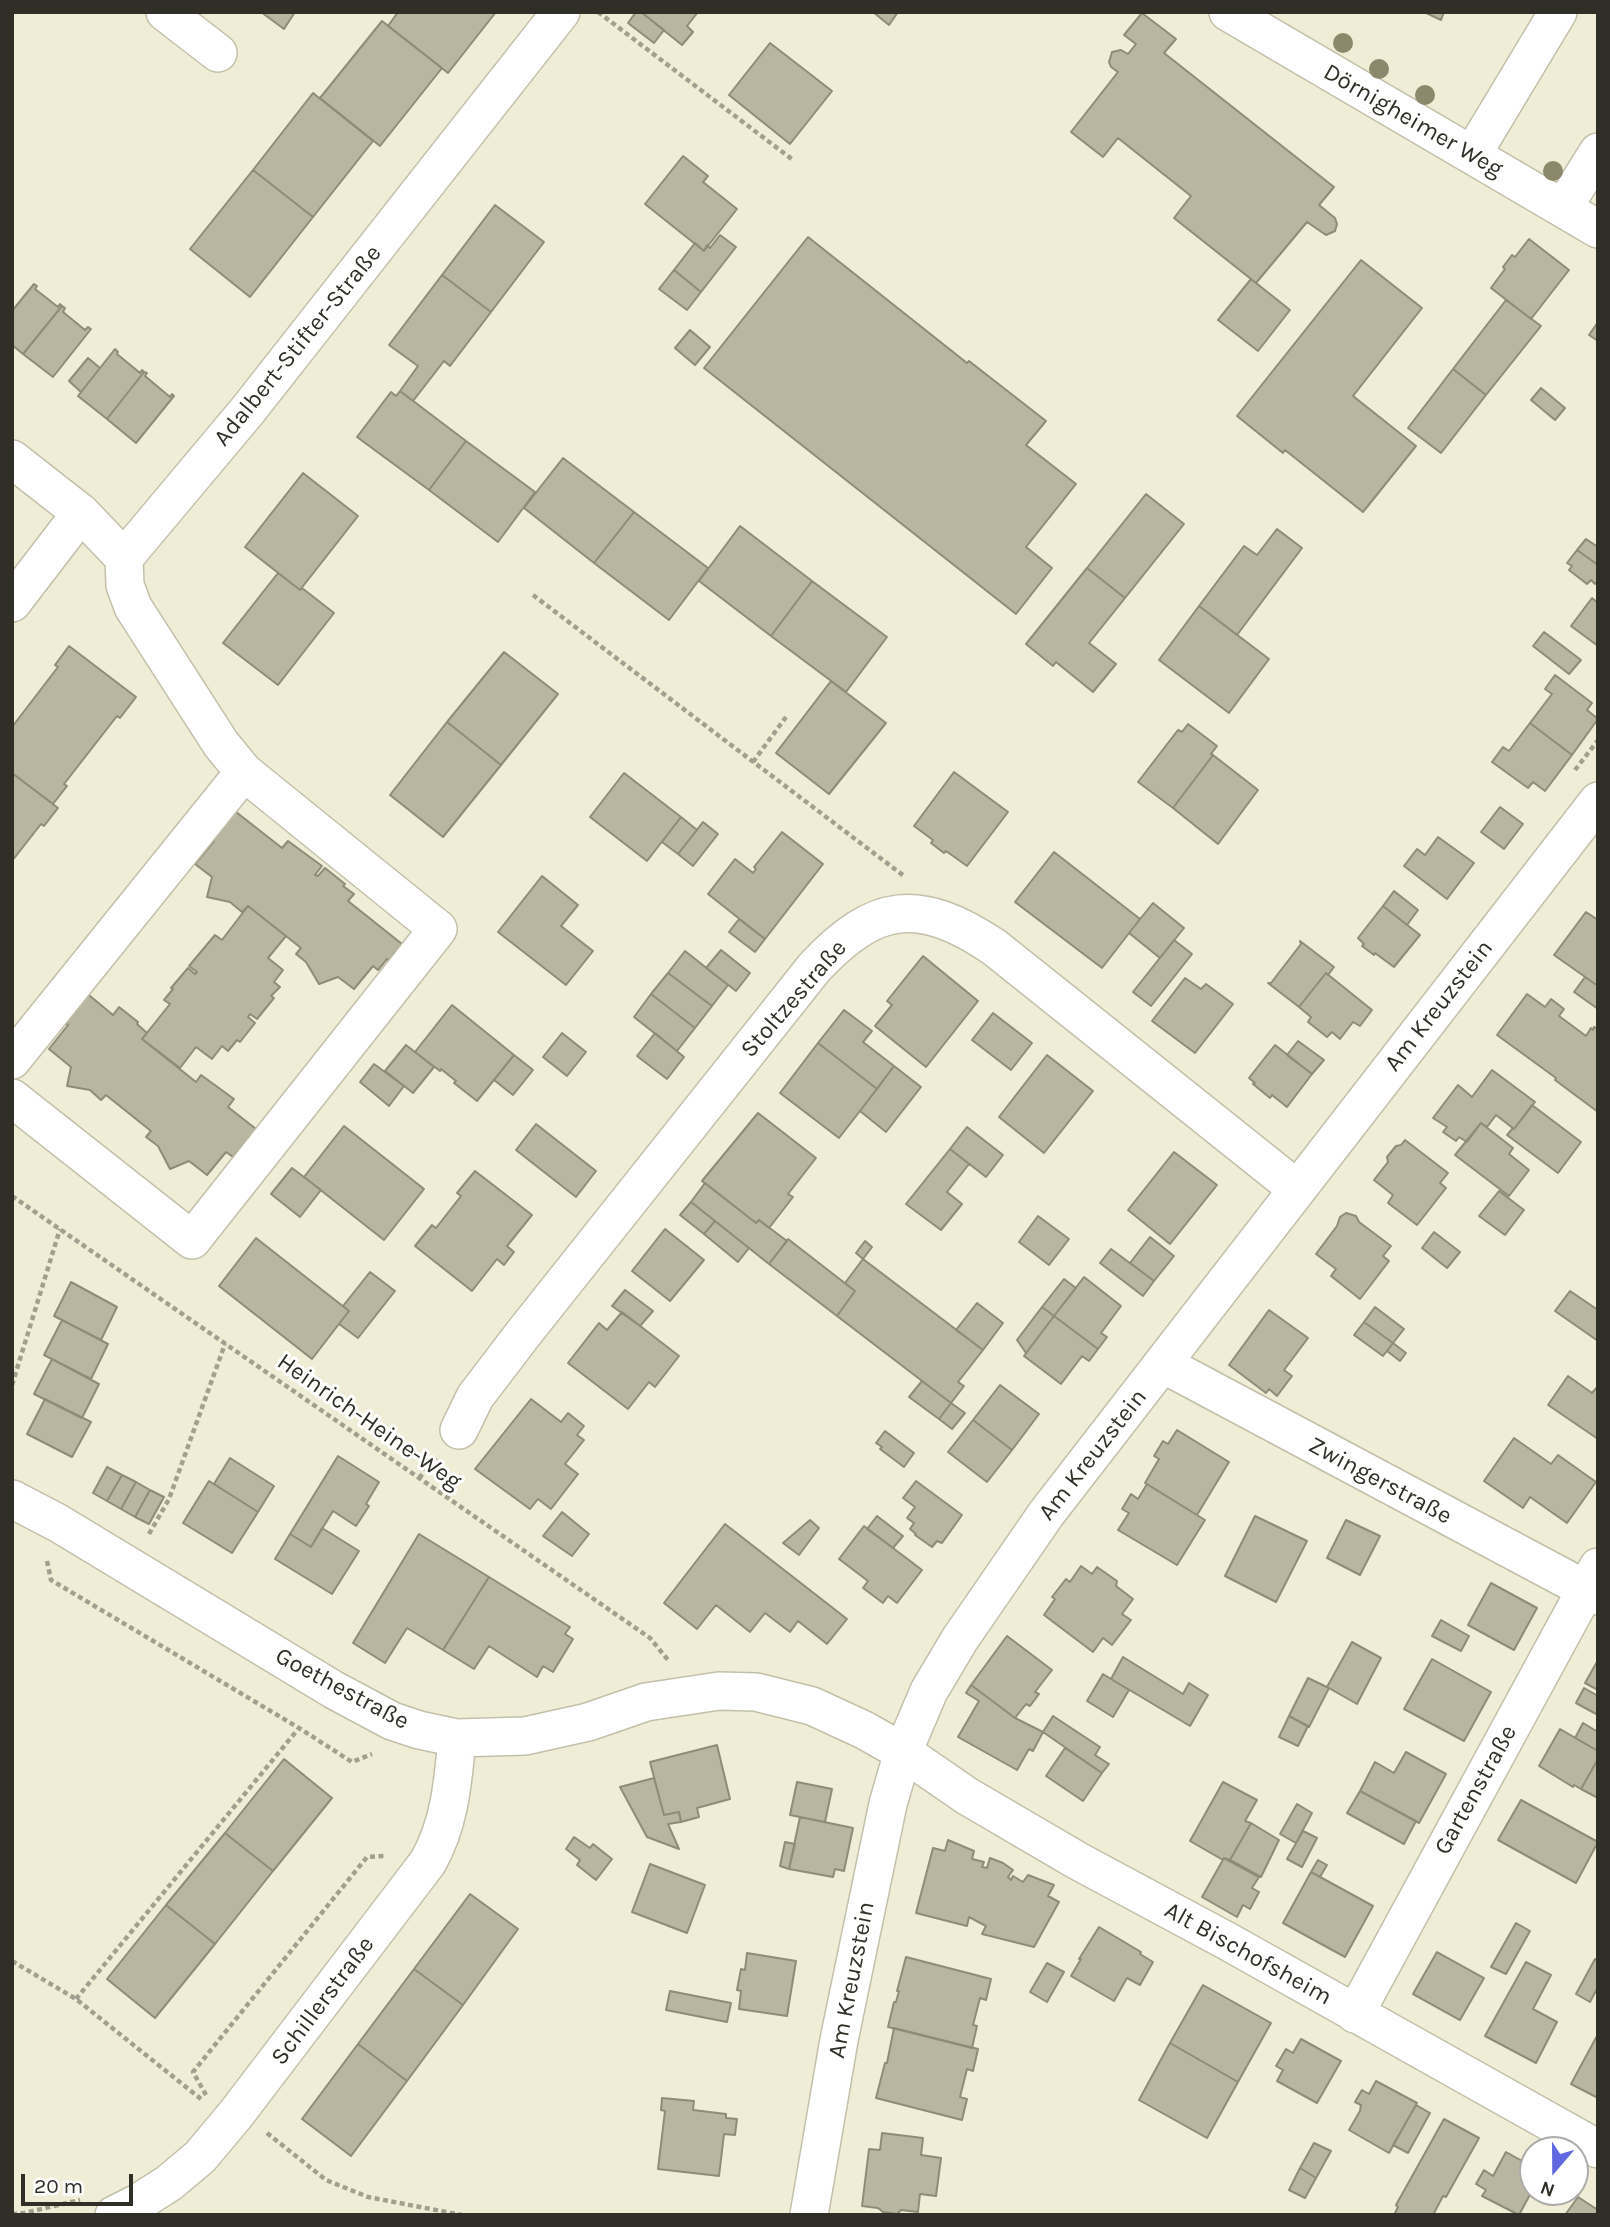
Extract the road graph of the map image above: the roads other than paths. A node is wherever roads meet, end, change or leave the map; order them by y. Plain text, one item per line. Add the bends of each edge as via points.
1 (165, 12) edge
2 (561, 12) edge
3 (1228, 12) edge
4 (1558, 12) edge
5 (218, 53) dead end
6 (1598, 152) edge
7 (1472, 155) junction
8 (1563, 208) junction
9 (1598, 229) edge
10 (12, 459) edge
11 (81, 513) junction
12 (124, 558) junction
13 (12, 603) edge
14 (244, 772) junction
15 (1598, 801) edge
16 (12, 1060) edge
17 (12, 1098) edge
18 (1297, 1189) junction
19 (1163, 1364) junction
20 (458, 1430) dead end
21 (12, 1499) edge
22 (1593, 1584) edge
23 (457, 1738) junction
24 (903, 1752) junction
25 (1355, 2014) junction
26 (1598, 2149) edge
27 (101, 2206) edge
28 (809, 2215) edge

1 - 5 street
2 - 12 street, Adalbert-Stifter-Straße via 248,410
3 - 7 street, Dörnigheimer Weg
4 - 7 street
6 - 8 street
7 - 8 street, Dörnigheimer Weg
8 - 9 street, Dörnigheimer Weg
10 - 11 street
11 - 12 street
11 - 13 street
12 - 14 street via 125,584 133,607
14 - 16 street
14 - 17 street via 438,929 192,1240
15 - 18 street, Am Kreuzstein
18 - 19 street, Am Kreuzstein
18 - 20 street, Stoltzestraße via 974,934 925,914 878,918 834,946 814,968 523,1334 475,1397
19 - 22 street, Zwingerstraße
19 - 24 street, Am Kreuzstein via 987,1598 929,1692
21 - 23 street, Goethestraße via 334,1690 392,1721
22 - 25 street, Gartenstraße
23 - 24 street, Goethestraße via 525,1736 646,1702 743,1691 811,1706
23 - 27 street, Schillerstraße via 452,1789 438,1845 236,2115 201,2157 169,2183 136,2204
24 - 25 street, Alt Bischofsheim via 946,1784 1056,1849
24 - 28 street, Am Kreuzstein via 839,2040
25 - 26 street, Alt Bischofsheim

